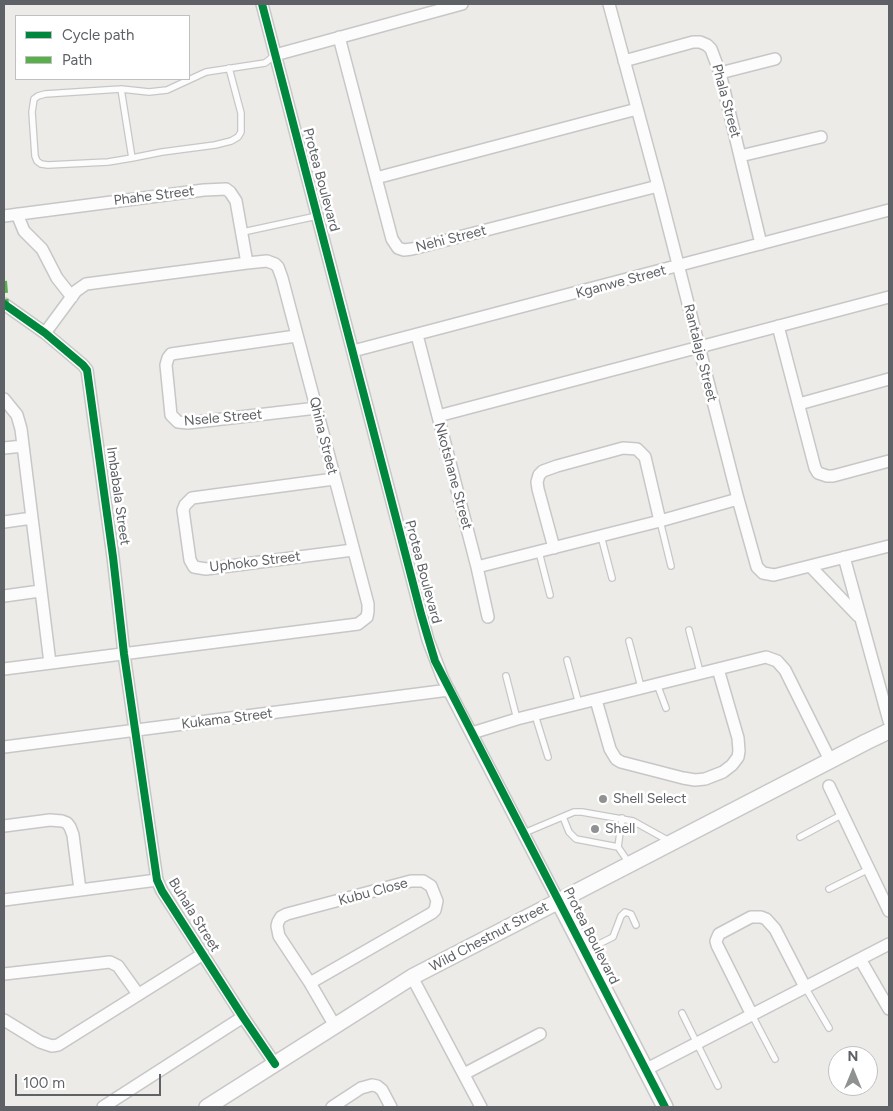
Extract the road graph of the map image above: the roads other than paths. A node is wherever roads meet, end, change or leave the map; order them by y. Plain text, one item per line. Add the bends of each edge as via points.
1 (262, 4) edge
2 (462, 4) edge
3 (609, 4) edge
4 (339, 37) junction
5 (276, 55) junction
6 (775, 59) dead end
7 (624, 60) junction
8 (229, 68) junction
9 (720, 73) junction
10 (190, 79) edge
11 (189, 80) edge
12 (121, 89) junction
13 (637, 109) junction
14 (821, 136) dead end
15 (740, 156) junction
16 (132, 158) junction
17 (376, 178) junction
18 (658, 186) junction
19 (889, 210) edge
20 (17, 214) junction
21 (4, 216) edge
22 (317, 216) junction
23 (243, 232) junction
24 (761, 244) junction
25 (248, 263) junction
26 (678, 267) junction
27 (72, 297) junction
28 (889, 298) edge
29 (4, 304) edge
30 (778, 326) junction
31 (44, 333) junction
32 (417, 335) junction
33 (296, 336) junction
34 (699, 347) junction
35 (353, 351) junction
36 (889, 379) edge
37 (4, 400) edge
38 (799, 404) junction
39 (317, 408) junction
40 (438, 416) junction
41 (23, 446) junction
42 (4, 448) edge
43 (889, 461) edge
44 (334, 479) junction
45 (738, 499) junction
46 (32, 518) junction
47 (660, 521) junction
48 (4, 522) edge
49 (601, 536) junction
50 (889, 546) edge
51 (554, 548) junction
52 (353, 550) junction
53 (539, 552) junction
54 (844, 557) junction
55 (671, 566) dead end
56 (810, 566) junction
57 (477, 567) junction
58 (612, 578) dead end
59 (40, 591) junction
60 (550, 595) dead end
61 (4, 596) edge
62 (488, 617) dead end
63 (860, 618) junction
64 (689, 630) dead end
65 (629, 641) dead end
66 (124, 654) junction
67 (567, 660) dead end
68 (50, 663) junction
69 (4, 669) edge
70 (718, 669) junction
71 (700, 672) junction
72 (506, 676) dead end
73 (657, 684) junction
74 (641, 687) junction
75 (449, 690) junction
76 (596, 700) junction
77 (579, 704) junction
78 (666, 708) dead end
79 (536, 716) junction
80 (517, 719) junction
81 (889, 721) edge
82 (137, 731) junction
83 (889, 731) edge
84 (472, 733) junction
85 (4, 747) edge
86 (548, 757) dead end
87 (830, 760) junction
88 (829, 786) dead end
89 (842, 814) junction
90 (563, 816) junction
91 (622, 818) junction
92 (4, 826) edge
93 (524, 833) junction
94 (800, 837) dead end
95 (672, 842) junction
96 (618, 847) junction
97 (629, 864) junction
98 (869, 869) junction
99 (157, 880) junction
100 (829, 889) dead end
101 (80, 890) junction
102 (4, 900) edge
103 (558, 900) junction
104 (889, 911) edge
105 (636, 925) dead end
106 (889, 944) edge
107 (584, 951) junction
108 (203, 954) junction
109 (860, 959) junction
110 (4, 974) edge
111 (412, 977) junction
112 (310, 983) junction
113 (806, 986) junction
114 (138, 994) junction
115 (889, 1009) edge
116 (682, 1013) dead end
117 (752, 1015) junction
118 (243, 1017) junction
119 (4, 1020) edge
120 (336, 1026) junction
121 (829, 1028) dead end
122 (540, 1034) dead end
123 (696, 1043) junction
124 (776, 1059) dead end
125 (275, 1064) junction
126 (646, 1070) junction
127 (464, 1074) junction
128 (718, 1086) dead end
129 (103, 1107) edge
130 (207, 1107) edge
131 (332, 1107) edge
132 (391, 1107) edge
133 (479, 1107) edge
134 (665, 1107) edge

1 - 5 street, Protea Boulevard
2 - 4 street
3 - 7 street, Rantalaje Street
4 - 5 street
4 - 17 street, Nehi Street
5 - 8 lane via 265,63
5 - 22 street, Protea Boulevard
6 - 9 street
7 - 9 street, Phala Street via 700,42 711,50
7 - 13 street, Rantalaje Street
8 - 10 lane via 206,72
8 - 16 lane via 241,113 238,137 215,145
9 - 15 street, Phala Street
11 - 12 lane via 167,90
12 - 16 lane
12 - 16 lane via 38,96 32,105 35,156 37,161 48,165
13 - 17 street
13 - 18 street, Rantalaje Street
14 - 15 street
15 - 24 street, Phala Street
17 - 18 street, Nehi Street via 392,240 404,250
18 - 26 street, Rantalaje Street
19 - 24 street, Kganwe Street
20 - 21 street, Phahe Street
20 - 23 street, Phahe Street via 218,189 234,196
20 - 27 street via 24,231 42,249 57,278
22 - 23 lane
22 - 35 street, Protea Boulevard
23 - 25 street, Phahe Street
24 - 26 street, Kganwe Street
25 - 27 street, Qhina Street via 93,283 81,287
25 - 33 street, Qhina Street via 267,261 278,267
26 - 32 street, Kganwe Street
26 - 34 street, Rantalaje Street
27 - 31 street, Qhina Street
28 - 30 street
29 - 31 street, Imbabala Street
30 - 34 street
30 - 38 street
31 - 66 street, Imbabala Street via 83,364 89,378
32 - 35 street, Kganwe Street
32 - 40 street, Nkotshane Street
33 - 39 street, Qhina Street
33 - 39 street, Nsele Street via 171,354 166,365 171,415 175,421 188,423
34 - 40 street
34 - 45 street, Rantalaje Street
35 - 75 street, Protea Boulevard via 428,640
36 - 38 street
37 - 41 street via 17,414
38 - 43 street via 815,468 822,475 833,476
39 - 44 street, Qhina Street
40 - 57 street, Nkotshane Street
41 - 42 street
41 - 46 street
44 - 52 street, Qhina Street
44 - 52 street, Uphoko Street via 192,498 183,510 190,560 194,567 206,568
45 - 47 street
45 - 56 street, Rantalaje Street via 759,570 774,575
46 - 48 street
46 - 59 street
47 - 49 street
47 - 51 street via 645,457 637,449 624,448 557,466 539,475 537,482
47 - 55 lane
49 - 51 street
49 - 58 lane
50 - 54 street, Rantalaje Street
51 - 53 street
52 - 66 street, Qhina Street via 368,604 367,617 362,622
53 - 57 street
53 - 60 lane
54 - 56 street, Rantalaje Street
54 - 63 street
56 - 63 street
57 - 62 street, Nkotshane Street
59 - 61 street
59 - 68 street
63 - 81 street
64 - 71 lane
65 - 74 lane
66 - 68 street
66 - 82 street, Imbabala Street
67 - 77 lane
68 - 69 street
70 - 71 street
70 - 76 street via 740,751 728,769 705,779 683,778 616,759
70 - 87 street via 766,657 781,664
71 - 73 street
72 - 80 lane
73 - 74 street
73 - 78 lane
74 - 76 street
75 - 82 street, Kukama Street
75 - 84 street, Protea Boulevard
76 - 77 street
77 - 79 street
79 - 80 street
79 - 86 lane
80 - 84 street
82 - 85 street, Kukama Street
82 - 99 street, Buhala Street
83 - 87 street, Wild Chestnut Street
84 - 93 street, Protea Boulevard
87 - 95 street, Wild Chestnut Street
88 - 89 street
89 - 94 lane
89 - 98 street
90 - 91 lane via 582,812
90 - 93 lane
90 - 96 lane via 569,832 576,839
91 - 95 lane
91 - 96 lane
92 - 101 street via 50,820 67,824 72,835
93 - 103 street, Protea Boulevard
95 - 97 street, Wild Chestnut Street
96 - 97 lane
97 - 103 street, Wild Chestnut Street
98 - 100 lane
98 - 104 street
99 - 101 street
99 - 108 street, Buhala Street
101 - 102 street
103 - 107 street, Protea Boulevard
103 - 111 street, Wild Chestnut Street
105 - 107 lane via 631,914 625,912 613,937
106 - 109 street
107 - 126 street, Protea Boulevard
108 - 114 street
108 - 118 street, Buhala Street
109 - 113 street
109 - 115 street
110 - 114 street via 110,962 118,966
111 - 120 street, Wild Chestnut Street
111 - 127 street
112 - 112 street, Kubu Close via 279,936 277,926 281,917 411,881 424,881 431,886 437,902 432,914
112 - 120 street, Kubu Close
113 - 117 street
113 - 117 street via 775,929 766,919 751,917 719,934 717,945
113 - 121 lane
114 - 119 street via 58,1045 40,1042
116 - 123 lane
117 - 123 street
117 - 124 lane
118 - 125 street, Buhala Street
118 - 129 street
120 - 125 street, Wild Chestnut Street
122 - 127 street
123 - 126 street
123 - 128 lane
125 - 130 street, Wild Chestnut Street
126 - 134 street, Protea Boulevard
127 - 133 street
131 - 132 street via 361,1088 372,1085 382,1090

